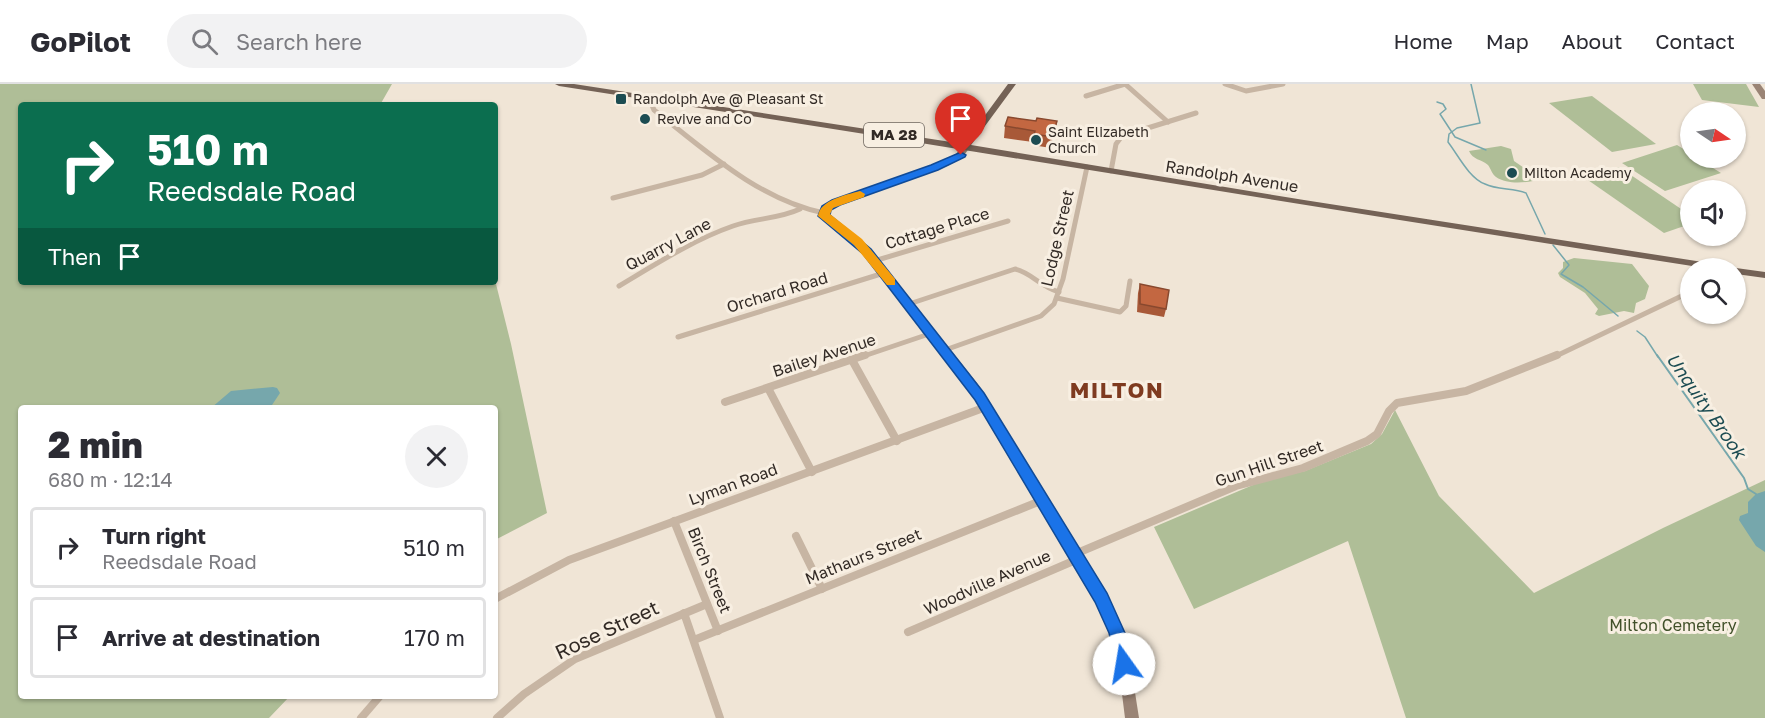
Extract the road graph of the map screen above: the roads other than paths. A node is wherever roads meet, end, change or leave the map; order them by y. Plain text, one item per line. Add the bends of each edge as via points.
1 (559, 84) edge
2 (1012, 84) edge
3 (1125, 84) edge
4 (1225, 84) edge
5 (1283, 84) edge
6 (1756, 84) edge
7 (1086, 96) dead end
8 (1765, 97) edge
9 (655, 99) junction
10 (1196, 114) dead end
11 (1168, 122) junction
12 (966, 147) junction
13 (724, 164) junction
14 (1087, 167) junction
15 (1111, 171) junction
16 (613, 198) dead end
17 (800, 209) junction
18 (824, 213) junction
19 (1008, 221) dead end
20 (874, 261) junction
21 (1680, 261) edge
22 (1746, 272) edge
23 (884, 273) junction
24 (1765, 275) edge
25 (1130, 281) dead end
26 (619, 286) dead end
27 (1058, 295) junction
28 (1680, 297) edge
29 (909, 304) junction
30 (932, 333) junction
31 (678, 337) dead end
32 (945, 350) junction
33 (852, 360) junction
34 (768, 388) junction
35 (725, 402) dead end
36 (986, 407) junction
37 (897, 441) junction
38 (812, 472) junction
39 (1043, 500) junction
40 (674, 521) junction
41 (796, 536) dead end
42 (1076, 557) junction
43 (822, 589) junction
44 (498, 597) edge
45 (707, 604) junction
46 (684, 614) junction
47 (718, 631) junction
48 (908, 633) dead end
49 (694, 640) junction
50 (377, 699) edge
51 (361, 718) edge
52 (497, 718) edge
53 (720, 718) edge
54 (1132, 718) edge

1 - 9 main road, Randolph Avenue / MA 28
2 - 12 main road
3 - 7 street
3 - 11 street
4 - 5 street via 1246,92
6 - 8 street
9 - 12 main road, Randolph Avenue / MA 28
9 - 13 street via 654,110
10 - 11 street
11 - 15 street via 1122,136 1116,144
12 - 14 main road, Randolph Avenue
12 - 18 street via 950,161 836,203
13 - 16 street via 702,175
13 - 17 street
14 - 15 main road, Randolph Avenue
14 - 27 street, Lodge Street
15 - 21 main road, Randolph Avenue
17 - 18 street
17 - 26 street, Quarry Lane via 711,234
18 - 20 street
19 - 20 street, Cottage Place
20 - 23 street
22 - 24 main road
23 - 29 street
23 - 31 street, Orchard Road
25 - 27 street via 1126,306 1120,312
27 - 29 street via 1015,268
27 - 32 street, Lodge Street via 1052,308 1041,315
28 - 42 street, Gun Hill Street via 1501,379 1460,392 1397,403 1377,434 1367,441 1303,468 1236,486
29 - 30 street
30 - 32 street
30 - 33 street, Bailey Avenue
32 - 36 street
33 - 34 street, Bailey Avenue
33 - 37 street
34 - 35 street, Bailey Avenue
34 - 38 street
36 - 37 street, Lyman Road
36 - 39 street
37 - 38 street, Lyman Road
38 - 40 street, Lyman Road
39 - 42 street
39 - 43 street, Mathaurs Street
40 - 44 street, Lyman Road via 570,560
40 - 45 street, Birch Street
41 - 43 street
42 - 48 street, Woodville Avenue
42 - 54 street via 1117,633
43 - 47 street, Mathaurs Street
45 - 46 street, Rose Street
45 - 47 street, Birch Street
46 - 49 street
46 - 52 street, Rose Street via 575,659
47 - 49 street, Mathaurs Street
49 - 53 street
50 - 51 street

